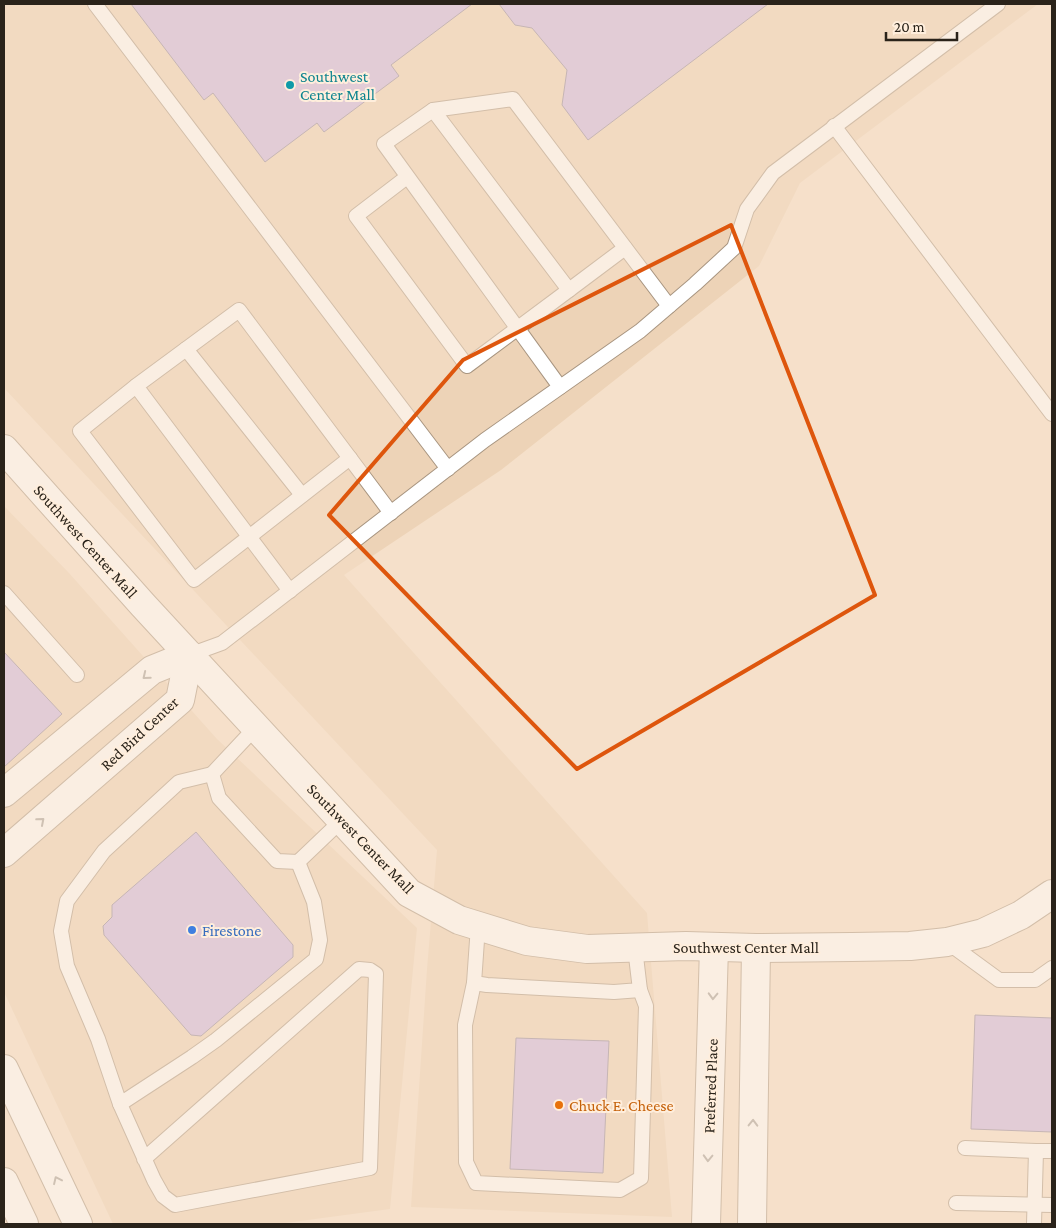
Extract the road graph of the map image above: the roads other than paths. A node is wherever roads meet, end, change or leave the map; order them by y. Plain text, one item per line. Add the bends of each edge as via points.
1 (96, 4) edge
2 (998, 4) edge
3 (433, 110) junction
4 (834, 126) junction
5 (408, 177) junction
6 (625, 248) junction
7 (569, 290) junction
8 (669, 306) junction
9 (518, 328) junction
10 (186, 349) junction
11 (136, 386) junction
12 (560, 387) junction
13 (1046, 395) edge
14 (1052, 414) edge
15 (4, 449) edge
16 (350, 458) junction
17 (448, 469) junction
18 (302, 495) junction
19 (391, 513) junction
20 (249, 537) junction
21 (290, 591) junction
22 (4, 593) edge
23 (189, 655) junction
24 (77, 675) dead end
25 (256, 727) junction
26 (212, 774) junction
27 (4, 793) edge
28 (342, 820) junction
29 (4, 853) edge
30 (298, 862) junction
31 (1052, 894) edge
32 (478, 926) junction
33 (947, 942) junction
34 (714, 947) junction
35 (635, 948) junction
36 (756, 948) junction
37 (1052, 968) edge
38 (474, 983) junction
39 (640, 990) junction
40 (4, 1069) edge
41 (120, 1104) junction
42 (965, 1148) dead end
43 (1036, 1151) junction
44 (1052, 1151) edge
45 (144, 1159) junction
46 (4, 1182) edge
47 (956, 1203) dead end
48 (1035, 1205) junction
49 (1052, 1205) edge
50 (24, 1224) edge
51 (78, 1224) edge
52 (706, 1224) edge
53 (752, 1224) edge
54 (1034, 1224) edge

1 - 17 lane
2 - 4 lane
3 - 5 lane via 384,144
3 - 6 lane via 513,99
3 - 7 lane
4 - 8 lane via 773,173 747,209 734,248
4 - 13 lane
5 - 9 lane
5 - 9 lane via 356,216 467,366
6 - 7 lane
6 - 8 lane
7 - 9 lane
8 - 12 lane via 640,331
9 - 12 lane
10 - 11 lane
10 - 16 lane via 239,310
10 - 18 lane
11 - 20 lane
11 - 20 lane via 80,431 194,580
12 - 17 lane
13 - 14 lane
15 - 23 street, Southwest Center Mall
16 - 18 lane
16 - 19 lane
17 - 19 lane
18 - 20 lane
19 - 21 lane
20 - 21 lane
21 - 23 lane via 222,643
22 - 24 lane
23 - 25 street, Southwest Center Mall
23 -> 27 street via 152,670
29 -> 23 street, Red Bird Center via 180,700
25 - 26 lane
25 - 28 street, Southwest Center Mall
26 - 30 lane via 219,798 276,861
26 - 41 lane via 179,782 104,851 68,901 61,931 67,966 98,1039
28 - 30 lane
28 - 32 street, Southwest Center Mall via 409,893 459,920
30 - 41 lane via 314,902 320,940 316,959 216,1040
31 - 33 street, Southwest Center Mall via 1021,915 983,933
32 - 35 street, Southwest Center Mall via 527,941 587,949
32 - 38 lane
33 - 36 street, Southwest Center Mall via 910,946
33 - 37 lane via 999,980 1035,980
34 - 35 street, Southwest Center Mall
34 - 36 street, Southwest Center Mall
34 -> 52 street, Preferred Place
35 - 39 lane
53 -> 36 street
38 - 39 lane via 614,992
38 - 39 lane via 466,1025 466,1162 476,1183 620,1190 641,1178 646,1006
51 -> 40 street
41 - 45 lane
42 - 43 lane
43 - 44 lane
43 - 48 lane
45 - 45 lane via 163,1196 175,1205 370,1168 376,974 370,970 359,970
46 - 50 street
47 - 48 lane
48 - 49 lane
48 - 54 lane

